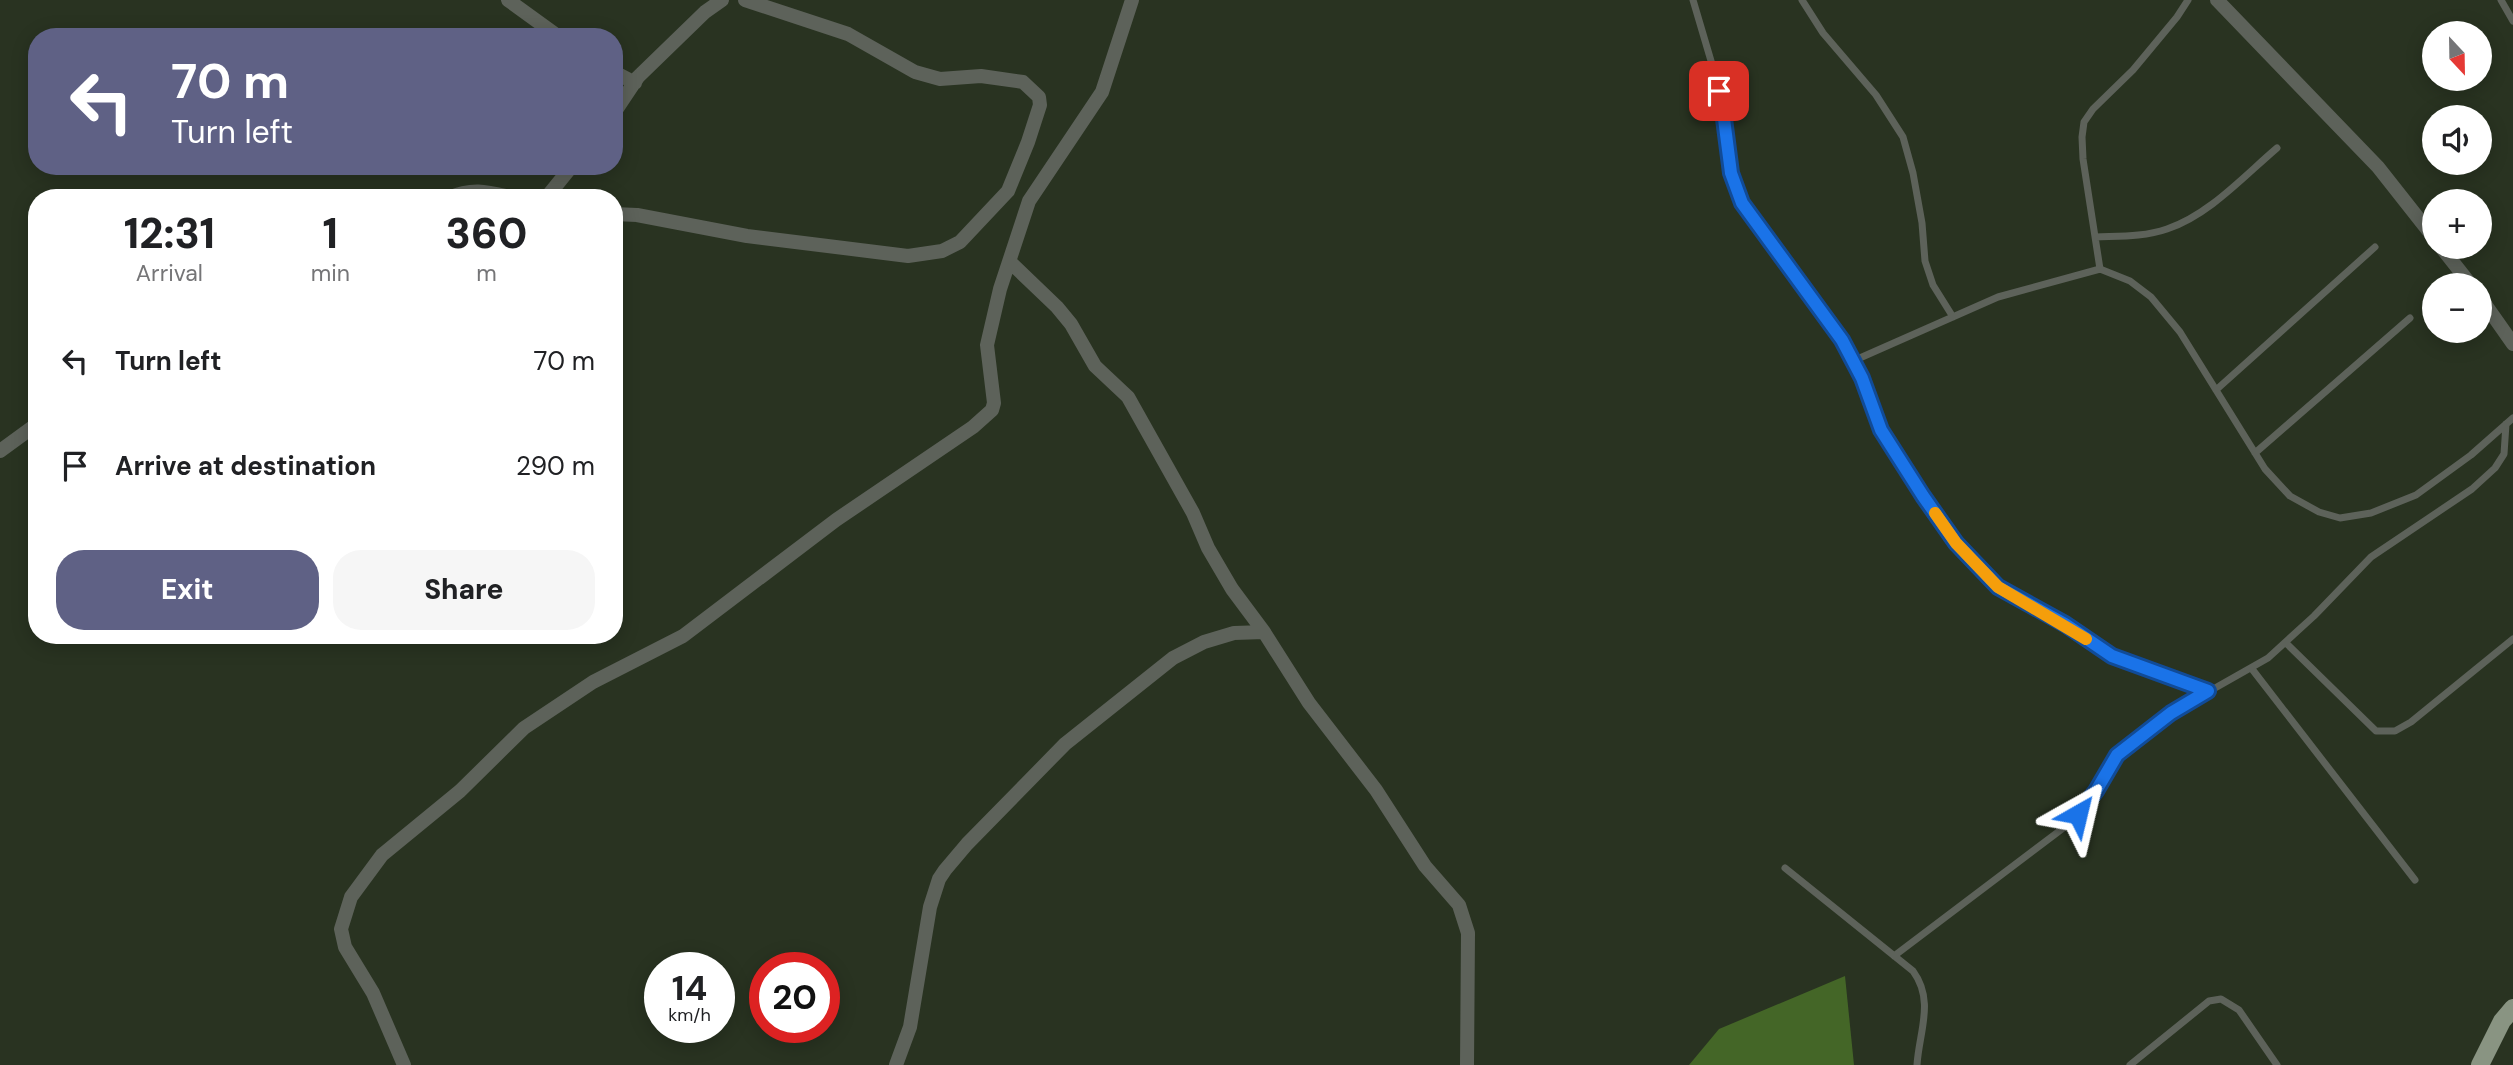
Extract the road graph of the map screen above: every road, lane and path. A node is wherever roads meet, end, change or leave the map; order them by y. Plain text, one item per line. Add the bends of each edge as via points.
1 (508, 0) edge
2 (722, 0) edge
3 (745, 0) edge
4 (1132, 0) edge
5 (1693, 0) edge
6 (1802, 0) edge
7 (2188, 0) edge
8 (2217, 0) edge
9 (2501, 0) edge
10 (2510, 10) edge
11 (2513, 21) edge
12 (547, 28) edge
13 (623, 77) edge
14 (635, 83) junction
15 (623, 100) edge
16 (2277, 148) dead end
17 (565, 175) edge
18 (553, 189) edge
19 (623, 214) edge
20 (2422, 223) edge
21 (2096, 237) junction
22 (2375, 247) dead end
23 (2450, 259) edge
24 (1010, 262) junction
25 (2100, 269) junction
26 (2462, 273) edge
27 (2492, 314) edge
28 (1953, 317) junction
29 (2410, 318) dead end
30 (2513, 344) edge
31 (1853, 361) junction
32 (2216, 390) junction
33 (2513, 418) edge
34 (2506, 424) junction
35 (28, 431) edge
36 (0, 451) edge
37 (2255, 453) junction
38 (1264, 632) junction
39 (2513, 639) edge
40 (2286, 643) junction
41 (2252, 668) junction
42 (2208, 691) junction
43 (1785, 868) dead end
44 (2415, 880) dead end
45 (1894, 956) junction
46 (2513, 1009) edge
47 (404, 1065) edge
48 (897, 1065) edge
49 (1467, 1065) edge
50 (1917, 1065) edge
51 (2130, 1065) edge
52 (2277, 1065) edge
53 (2480, 1065) edge

1 - 12 street
2 - 14 street
3 - 19 street via 848,34 915,72 940,79 981,76 1023,82 1039,97 1040,106 1008,191 960,242 942,251 908,256
4 - 24 street via 1102,92 1030,201
5 - 31 lane via 1714,71 1731,173 1742,203
6 - 28 lane via 1903,137 1922,223 1925,261 1933,285
7 - 21 lane via 2133,70 2084,121 2083,159
8 - 20 street via 2378,167
9 - 10 lane
10 - 11 lane
13 - 14 street
14 - 15 street
16 - 21 lane via 2214,202 2177,225 2133,236
17 - 18 street
21 - 25 lane
22 - 32 lane
23 - 26 street
24 - 38 street via 1057,307 1095,366 1128,397 1208,548
24 - 47 street via 987,345 992,410 683,636 593,682 524,728 374,866 351,897 341,929 345,947 373,993
25 - 28 lane via 1998,297
25 - 32 lane via 2130,281 2151,297 2180,332
27 - 30 street
28 - 31 lane
29 - 37 lane
31 - 42 lane via 1881,430 1923,496 1956,543 1998,587 2112,656
32 - 37 lane
33 - 34 lane
34 - 37 lane via 2416,495 2371,513 2340,518 2290,496
34 - 40 lane via 2504,454 2496,468 2371,556
35 - 36 street
38 - 48 street via 1234,633 1173,658 1065,744 967,844 939,879 930,907 910,1027
38 - 49 street via 1425,866 1459,905 1468,933
39 - 40 lane via 2395,731 2376,731
40 - 41 lane
41 - 42 lane
41 - 44 lane
42 - 45 lane via 2117,755 2096,791 2066,826
43 - 45 lane
45 - 50 lane via 1922,983 1926,1006
46 - 53 main road
51 - 52 lane via 2209,1001 2221,999 2239,1010

